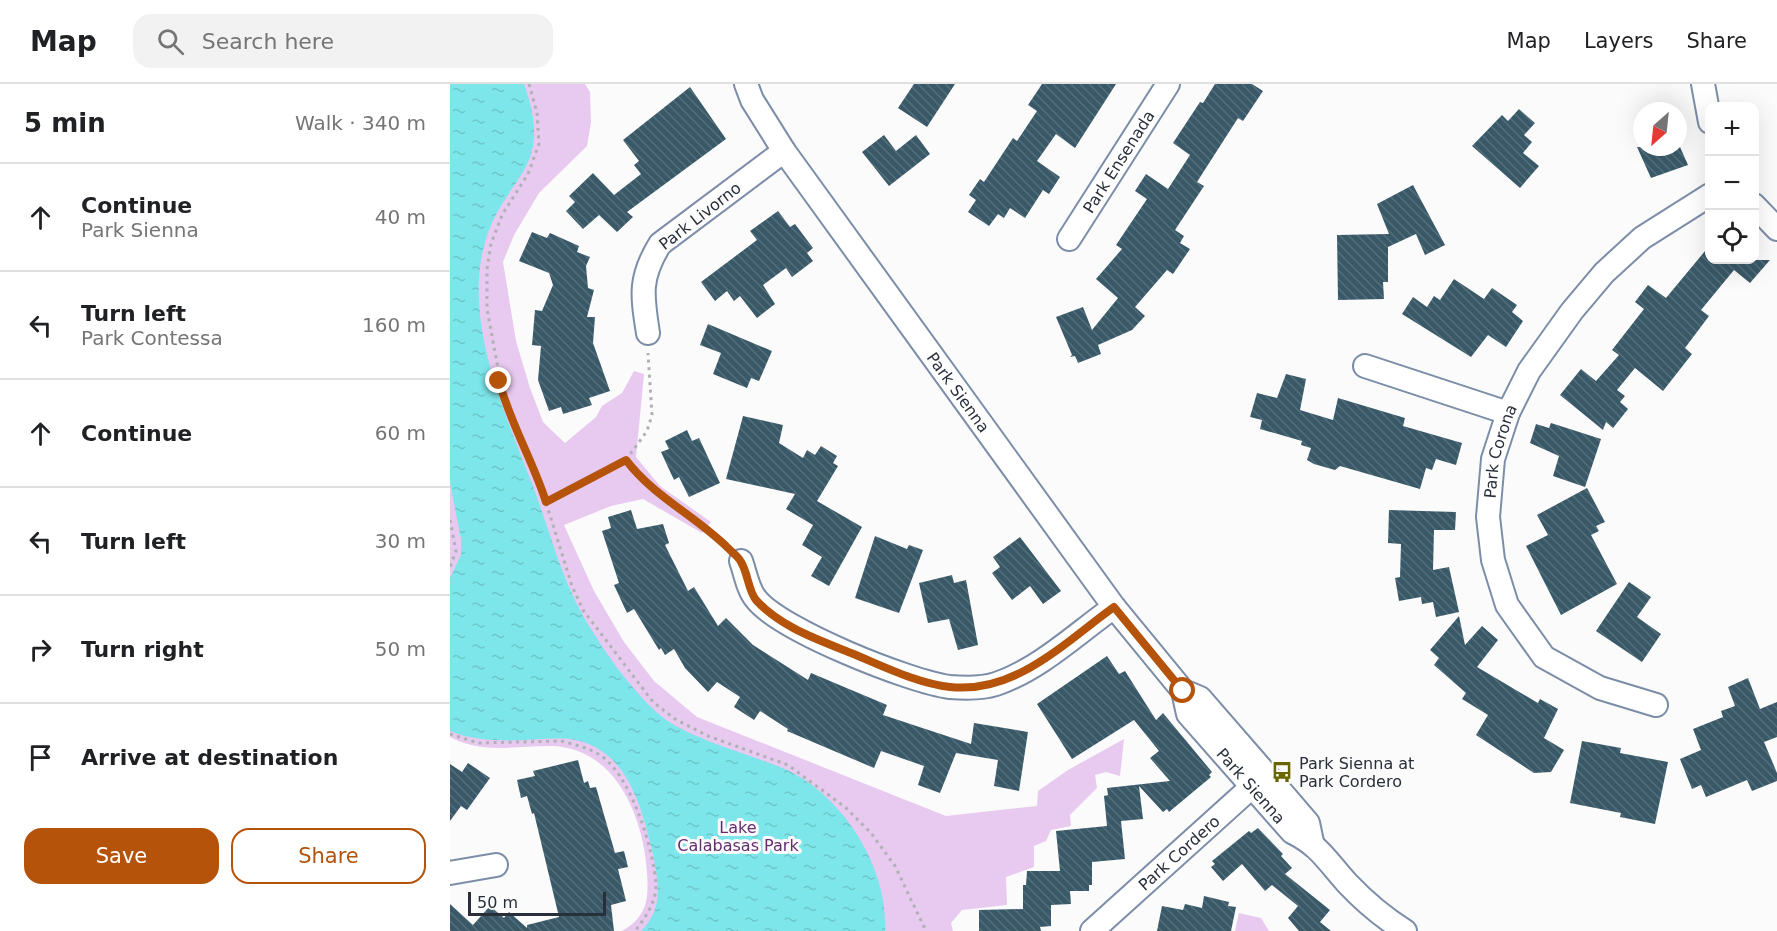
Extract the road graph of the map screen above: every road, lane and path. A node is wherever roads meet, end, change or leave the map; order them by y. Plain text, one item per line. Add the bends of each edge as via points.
1 (529, 84) edge
2 (746, 84) edge
3 (1168, 84) edge
4 (1703, 84) edge
5 (1706, 102) edge
6 (784, 151) junction
7 (1705, 198) edge
8 (1759, 209) edge
9 (1777, 229) edge
10 (1069, 239) dead end
11 (648, 333) joint
12 (1365, 366) dead end
13 (1508, 413) junction
14 (626, 460) junction
15 (546, 502) junction
16 (450, 520) edge
17 (741, 561) joint
18 (450, 567) edge
19 (1114, 607) junction
20 (1656, 705) dead end
21 (450, 734) edge
22 (1258, 781) junction
23 (496, 865) dead end
24 (450, 873) edge
25 (1382, 925) edge
26 (635, 931) edge
27 (926, 931) edge
28 (1092, 931) edge
29 (1406, 931) edge

1 - 15 path via 540,144 491,244 487,309 505,406
2 - 6 street, Park Sienna
3 - 10 street, Park Ensenada
4 - 5 street
6 - 11 street, Park Livorno via 660,244 647,265 641,292
6 - 19 street, Park Sienna
7 - 13 street, Park Corona via 1642,238 1604,273 1529,371
8 - 9 street
11 - 14 path via 652,415 647,430
12 - 13 street
13 - 20 street, Park Corona via 1493,459 1488,517 1493,560 1507,605 1544,657 1600,688
14 - 15 path
14 - 17 path via 672,506 712,532
15 - 27 path via 583,610 653,702 675,720 708,736 788,765 845,807 871,833 895,866
16 - 18 path via 456,551
17 - 19 street via 755,598 776,618 817,640 916,679 951,687 993,685 1028,670
19 - 22 street, Park Sienna via 1183,691 1200,698
21 - 26 path via 478,743 561,741 603,757 615,768 636,806 656,886 647,916
22 - 25 street, Park Sienna via 1308,823 1312,842
22 - 28 street, Park Cordero
23 - 24 street
25 - 29 street, Park Sienna

